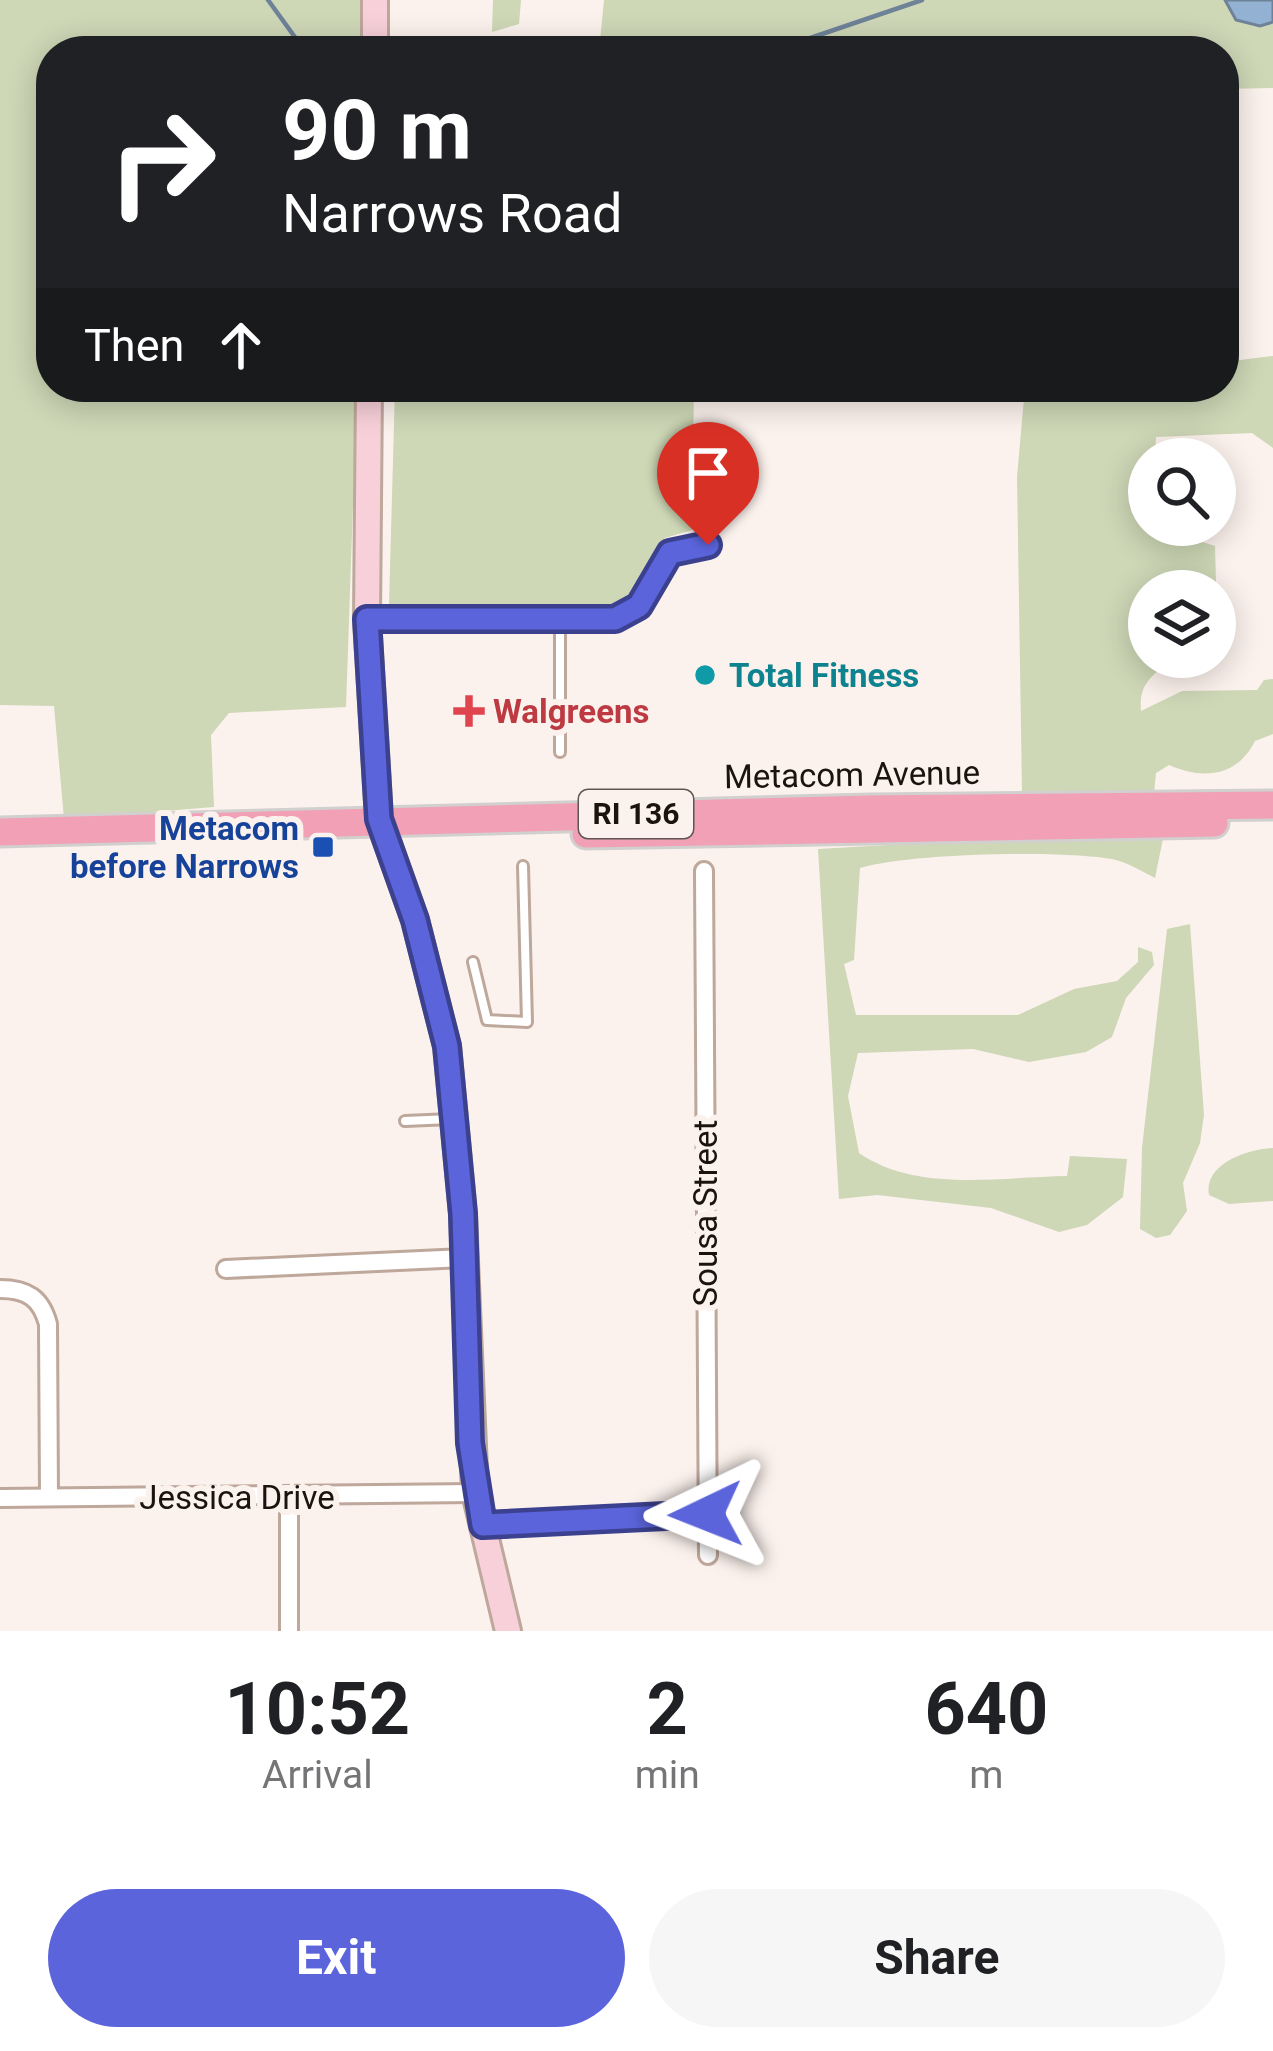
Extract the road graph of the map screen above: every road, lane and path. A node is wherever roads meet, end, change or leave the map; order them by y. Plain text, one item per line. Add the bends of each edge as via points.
1 (375, 0) edge
2 (375, 36) edge
3 (369, 402) edge
4 (708, 545) dead end
5 (367, 619) junction
6 (560, 622) junction
7 (560, 752) dead end
8 (1273, 806) edge
9 (1015, 817) junction
10 (1273, 821) edge
11 (381, 826) junction
12 (0, 833) edge
13 (523, 866) dead end
14 (704, 871) dead end
15 (473, 962) dead end
16 (456, 1119) junction
17 (405, 1121) dead end
18 (464, 1258) junction
19 (226, 1269) dead end
20 (0, 1289) edge
21 (475, 1493) junction
22 (49, 1497) junction
23 (0, 1498) edge
24 (289, 1498) junction
25 (706, 1514) junction
26 (483, 1525) junction
27 (708, 1555) dead end
28 (289, 1631) edge
29 (508, 1631) edge

1 - 2 street
3 - 5 street
4 - 6 street via 670,553 632,612
5 - 6 street
5 - 11 street
6 - 7 lane
8 - 9 main road, Metacom Avenue / RI 136
9 - 10 main road, Metacom Avenue / RI 136
9 - 11 main road, Metacom Avenue / RI 136
11 - 12 main road, Metacom Avenue / RI 136
11 - 16 street via 440,1006
13 - 15 lane via 527,1022 487,1021
14 - 25 street, Sousa Street
16 - 17 lane
16 - 18 street
18 - 19 street
18 - 21 street
20 - 22 street via 38,1300 48,1324
21 - 24 street, Jessica Drive
21 - 26 street
22 - 23 street, Jessica Drive
22 - 24 street, Jessica Drive
24 - 28 street
25 - 26 street
25 - 27 street, Sousa Street
26 - 29 street

